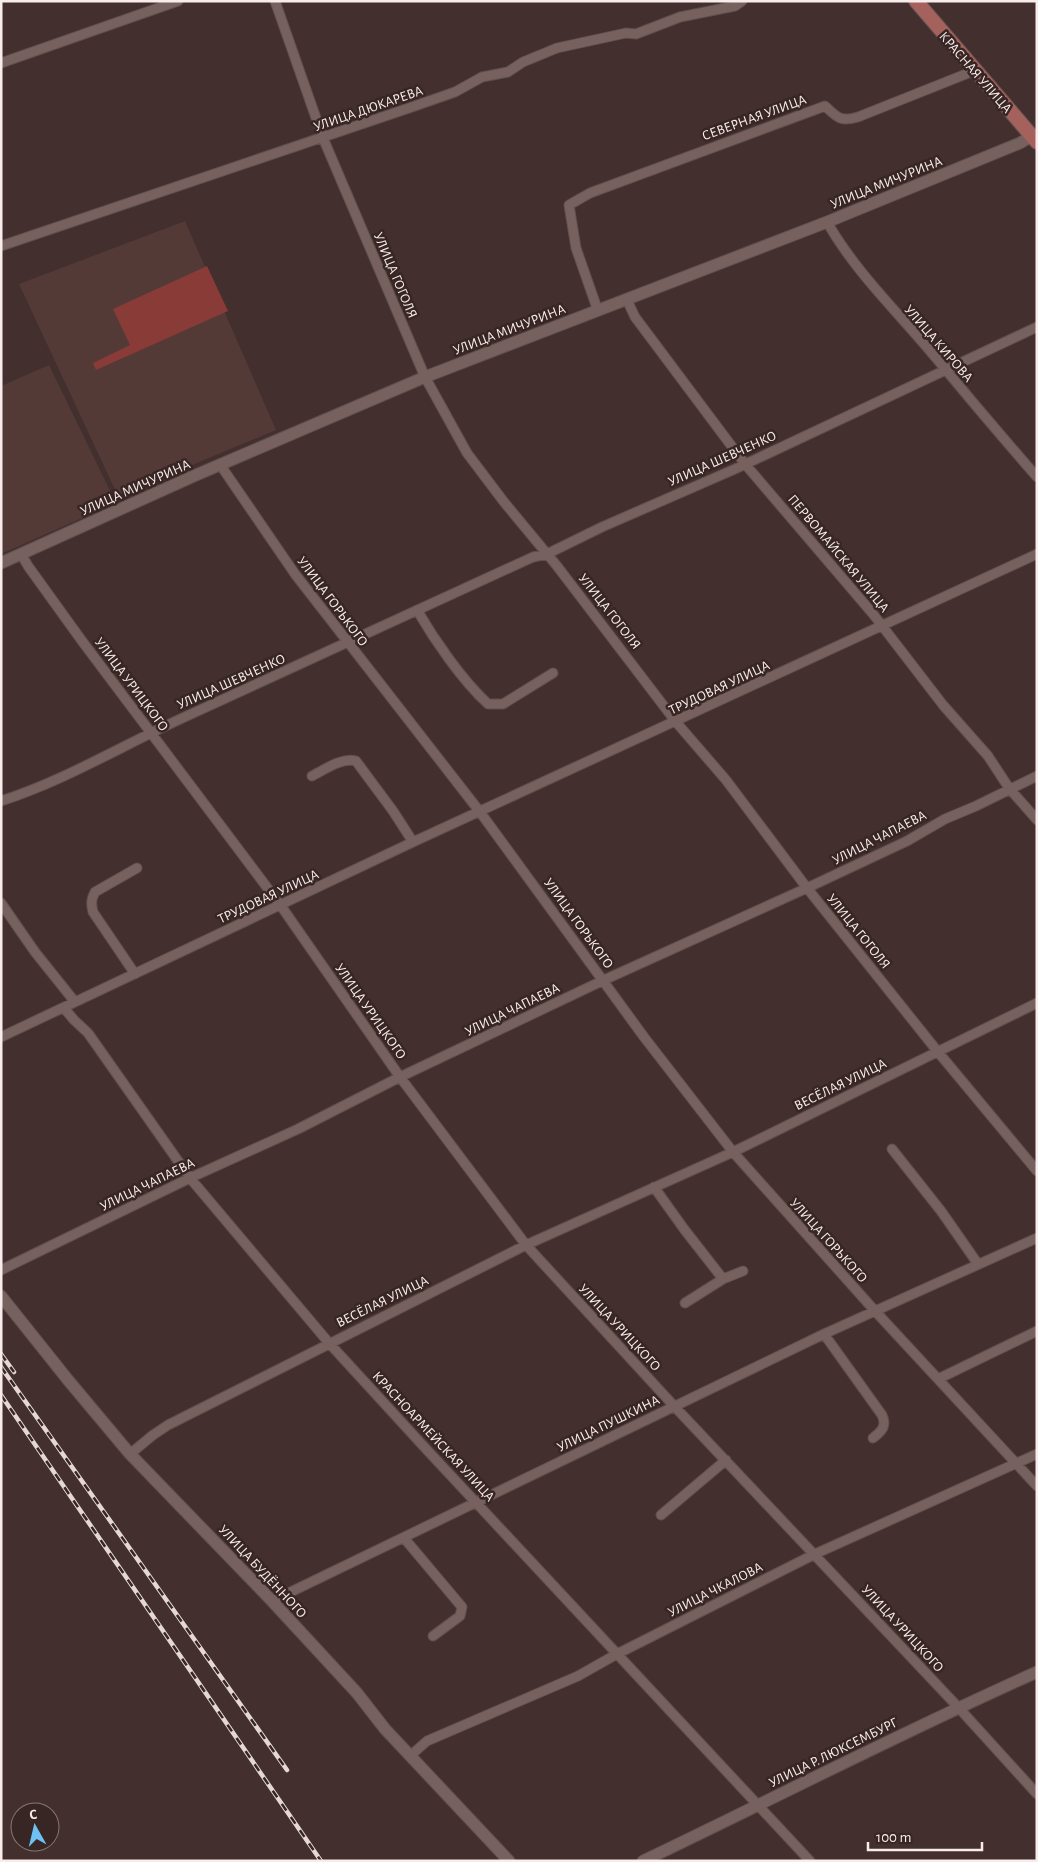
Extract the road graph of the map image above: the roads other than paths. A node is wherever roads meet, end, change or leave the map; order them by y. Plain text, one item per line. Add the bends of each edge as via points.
1 (178, 1) edge
2 (275, 1) edge
3 (742, 1) edge
4 (916, 1) edge
5 (1, 63) edge
6 (974, 68) junction
7 (323, 138) junction
8 (1034, 139) edge
9 (827, 222) junction
10 (1, 246) edge
11 (627, 300) junction
12 (598, 311) junction
13 (1037, 327) edge
14 (946, 370) junction
15 (425, 377) junction
16 (746, 464) junction
17 (221, 466) junction
18 (1037, 477) edge
19 (21, 554) junction
20 (548, 554) junction
21 (1037, 554) edge
22 (1, 563) edge
23 (417, 610) junction
24 (882, 627) junction
25 (346, 642) junction
26 (553, 673) dead end
27 (676, 722) junction
28 (151, 732) junction
29 (312, 776) dead end
30 (1037, 776) edge
31 (1009, 788) junction
32 (1, 801) edge
33 (480, 812) junction
34 (1037, 820) edge
35 (413, 842) junction
36 (137, 868) dead end
37 (807, 888) junction
38 (1, 903) edge
39 (281, 906) junction
40 (135, 974) junction
41 (604, 980) junction
42 (75, 1002) junction
43 (1037, 1003) edge
44 (64, 1008) junction
45 (1, 1037) edge
46 (938, 1052) junction
47 (400, 1077) junction
48 (892, 1149) dead end
49 (733, 1152) junction
50 (1037, 1171) edge
51 (190, 1178) junction
52 (654, 1187) junction
53 (1037, 1238) edge
54 (526, 1245) junction
55 (978, 1264) junction
56 (1, 1270) edge
57 (743, 1271) dead end
58 (723, 1279) junction
59 (1, 1296) edge
60 (685, 1303) dead end
61 (875, 1311) junction
62 (1037, 1331) edge
63 (824, 1334) junction
64 (329, 1343) junction
65 (938, 1379) junction
66 (674, 1406) junction
67 (873, 1438) dead end
68 (130, 1454) junction
69 (1037, 1454) edge
70 (726, 1460) junction
71 (1015, 1464) junction
72 (1037, 1486) edge
73 (477, 1503) junction
74 (661, 1515) dead end
75 (404, 1538) junction
76 (815, 1554) junction
77 (272, 1601) junction
78 (433, 1636) dead end
79 (617, 1654) junction
80 (1037, 1672) edge
81 (958, 1707) junction
82 (410, 1756) junction
83 (1037, 1794) edge
84 (758, 1806) junction
85 (509, 1861) edge
86 (643, 1861) edge
87 (810, 1861) edge

1 - 5 street
2 - 7 street, УЛИЦА ГОГОЛЯ
3 - 7 street, УЛИЦА ДЮКАРЕВА via 735,6 680,17 636,34 626,33 557,48 508,72 482,77 455,92
4 - 6 main road, КРАСНАЯ УЛИЦА
6 - 8 main road, КРАСНАЯ УЛИЦА
6 - 12 street, СЕВЕРНАЯ УЛИЦА via 852,119 837,116 825,106 590,193 569,205 576,248
7 - 10 street, УЛИЦА ДЮКАРЕВА
7 - 15 street, УЛИЦА ГОГОЛЯ
8 - 9 street, УЛИЦА МИЧУРИНА
9 - 11 street, УЛИЦА МИЧУРИНА
9 - 14 street, УЛИЦА КИРОВА via 853,262
11 - 12 street, УЛИЦА МИЧУРИНА
11 - 16 street, ПЕРВОМАЙСКАЯ УЛИЦА via 635,317
12 - 15 street, УЛИЦА МИЧУРИНА
13 - 14 street, УЛИЦА ШЕВЧЕНКО
14 - 16 street, УЛИЦА ШЕВЧЕНКО
14 - 18 street, УЛИЦА КИРОВА
15 - 17 street, УЛИЦА МИЧУРИНА
15 - 20 street, УЛИЦА ГОГОЛЯ via 467,453
16 - 20 street, УЛИЦА ШЕВЧЕНКО via 602,526
16 - 24 street, ПЕРВОМАЙСКАЯ УЛИЦА
17 - 19 street, УЛИЦА МИЧУРИНА
17 - 25 street, УЛИЦА ГОРЬКОГО
19 - 22 street, УЛИЦА МИЧУРИНА
19 - 28 street, УЛИЦА УРИЦКОГО
20 - 23 street, УЛИЦА ШЕВЧЕНКО via 533,557
20 - 27 street, УЛИЦА ГОГОЛЯ
21 - 24 street, ТРУДОВАЯ УЛИЦА
23 - 25 street, УЛИЦА ШЕВЧЕНКО
23 - 26 street via 439,644 488,704 502,704
24 - 27 street, ТРУДОВАЯ УЛИЦА
24 - 31 street, ПЕРВОМАЙСКАЯ УЛИЦА via 988,756
25 - 28 street, УЛИЦА ШЕВЧЕНКО
25 - 33 street, УЛИЦА ГОРЬКОГО
27 - 33 street, ТРУДОВАЯ УЛИЦА
27 - 37 street, УЛИЦА ГОГОЛЯ via 726,780
28 - 32 street, УЛИЦА ШЕВЧЕНКО via 88,766
28 - 39 street, УЛИЦА УРИЦКОГО
29 - 35 street via 343,762 356,761
30 - 31 street, УЛИЦА ЧАПАЕВА
31 - 34 street, ПЕРВОМАЙСКАЯ УЛИЦА
31 - 37 street, УЛИЦА ЧАПАЕВА
33 - 35 street, ТРУДОВАЯ УЛИЦА
33 - 41 street, УЛИЦА ГОРЬКОГО
35 - 39 street, ТРУДОВАЯ УЛИЦА
36 - 40 street via 95,892 92,898 94,912
37 - 41 street, УЛИЦА ЧАПАЕВА
37 - 46 street, УЛИЦА ГОГОЛЯ
38 - 42 street
39 - 40 street, ТРУДОВАЯ УЛИЦА
39 - 47 street, УЛИЦА УРИЦКОГО
40 - 42 street, ТРУДОВАЯ УЛИЦА
41 - 47 street, УЛИЦА ЧАПАЕВА
41 - 49 street, УЛИЦА ГОРЬКОГО
42 - 44 street, ТРУДОВАЯ УЛИЦА
43 - 46 street, ВЕСЁЛАЯ УЛИЦА
44 - 45 street, ТРУДОВАЯ УЛИЦА
44 - 51 street, КРАСНОАРМЕЙСКАЯ УЛИЦА via 88,1033
46 - 49 street, ВЕСЁЛАЯ УЛИЦА
46 - 50 street, УЛИЦА ГОГОЛЯ
47 - 51 street, УЛИЦА ЧАПАЕВА via 298,1129
47 - 54 street, УЛИЦА УРИЦКОГО
48 - 55 street
49 - 52 street, ВЕСЁЛАЯ УЛИЦА
49 - 61 street, УЛИЦА ГОРЬКОГО
51 - 56 street, УЛИЦА ЧАПАЕВА
51 - 64 street, КРАСНОАРМЕЙСКАЯ УЛИЦА
52 - 54 street, ВЕСЁЛАЯ УЛИЦА
52 - 58 street
53 - 55 street, УЛИЦА ПУШКИНА
54 - 64 street, ВЕСЁЛАЯ УЛИЦА
54 - 66 street, УЛИЦА УРИЦКОГО
55 - 61 street, УЛИЦА ПУШКИНА
57 - 58 street
58 - 60 street
59 - 68 street, УЛИЦА БУДЁННОГО
61 - 63 street, УЛИЦА ПУШКИНА
61 - 65 street, УЛИЦА ГОРЬКОГО
62 - 65 street
63 - 66 street, УЛИЦА ПУШКИНА
63 - 67 street via 882,1415 884,1426
64 - 68 street, ВЕСЁЛАЯ УЛИЦА via 168,1425
64 - 73 street, КРАСНОАРМЕЙСКАЯ УЛИЦА
65 - 71 street, УЛИЦА ГОРЬКОГО
66 - 70 street, УЛИЦА УРИЦКОГО
66 - 73 street, УЛИЦА ПУШКИНА
68 - 77 street, УЛИЦА БУДЁННОГО
69 - 71 street, УЛИЦА ЧКАЛОВА
70 - 74 street
70 - 76 street, УЛИЦА УРИЦКОГО
71 - 72 street, УЛИЦА ГОРЬКОГО
71 - 76 street, УЛИЦА ЧКАЛОВА
73 - 75 street, УЛИЦА ПУШКИНА
73 - 79 street, КРАСНОАРМЕЙСКАЯ УЛИЦА
75 - 77 street, УЛИЦА ПУШКИНА
75 - 78 street via 462,1607 460,1616
76 - 79 street, УЛИЦА ЧКАЛОВА
76 - 81 street, УЛИЦА УРИЦКОГО
77 - 82 street, УЛИЦА БУДЁННОГО
79 - 82 street, УЛИЦА ЧКАЛОВА via 578,1676 427,1741
79 - 84 street, КРАСНОАРМЕЙСКАЯ УЛИЦА
80 - 81 street, УЛИЦА Р. ЛЮКСЕМБУРГ
81 - 83 street, УЛИЦА УРИЦКОГО
81 - 84 street, УЛИЦА Р. ЛЮКСЕМБУРГ
82 - 85 street, УЛИЦА БУДЁННОГО
84 - 86 street, УЛИЦА Р. ЛЮКСЕМБУРГ
84 - 87 street, КРАСНОАРМЕЙСКАЯ УЛИЦА

